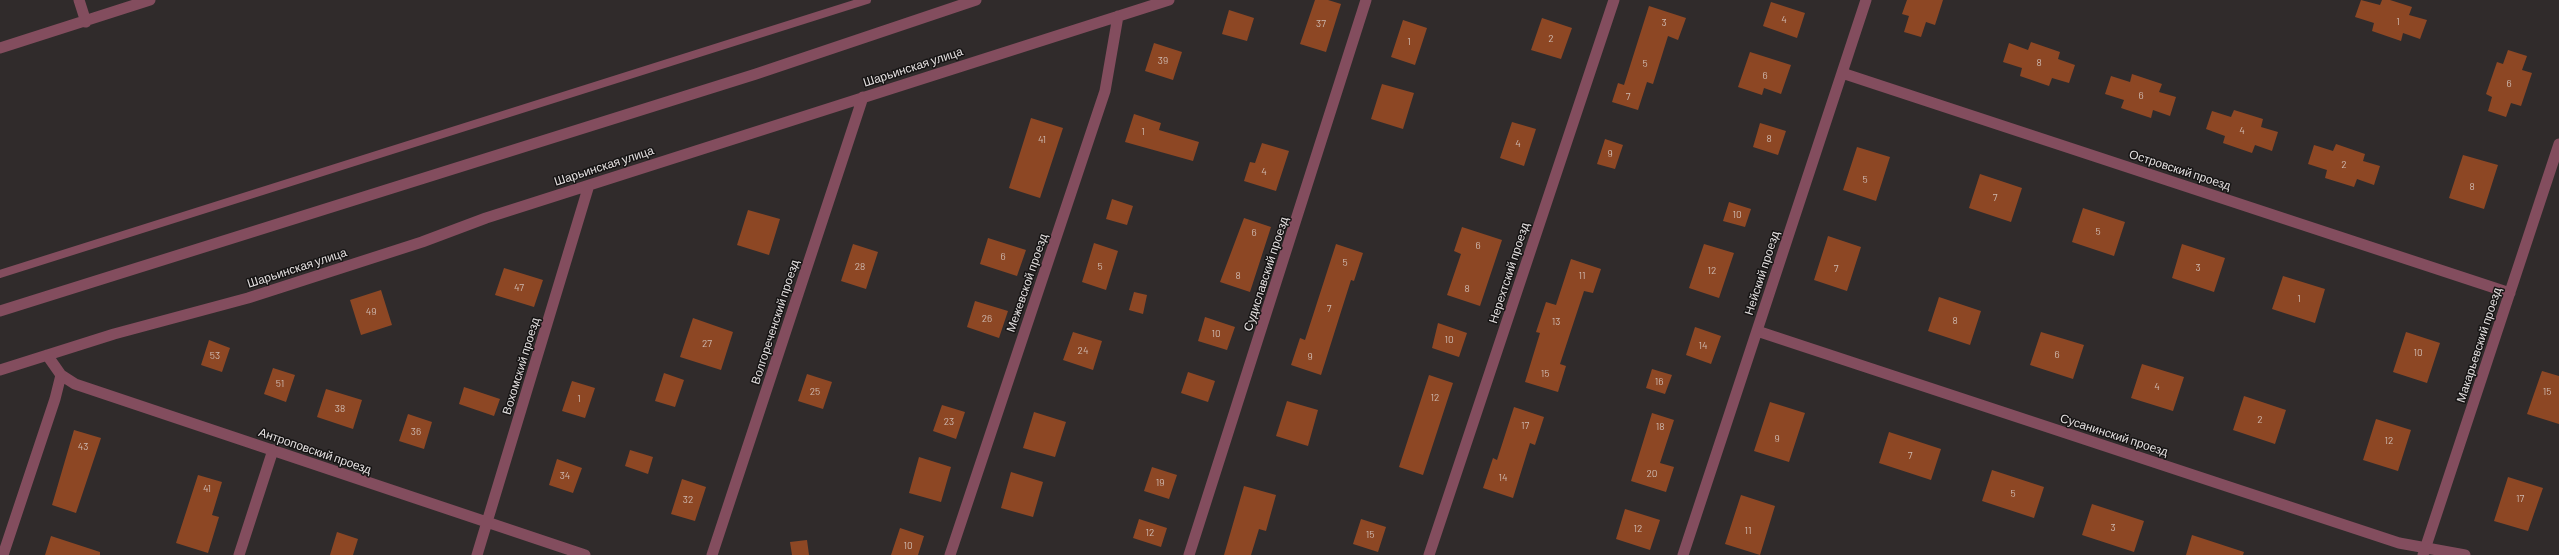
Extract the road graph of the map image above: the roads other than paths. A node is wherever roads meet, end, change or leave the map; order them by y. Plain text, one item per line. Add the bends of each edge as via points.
1 (79, 0) edge
2 (150, 0) edge
3 (867, 0) edge
4 (976, 0) edge
5 (1169, 0) edge
6 (1366, 0) edge
7 (1614, 0) edge
8 (1866, 0) edge
9 (1118, 16) junction
10 (86, 22) junction
11 (0, 48) edge
12 (1842, 73) junction
13 (863, 97) junction
14 (2559, 144) edge
15 (589, 185) junction
16 (0, 274) edge
17 (2510, 293) junction
18 (0, 311) edge
19 (1757, 331) junction
20 (47, 355) junction
21 (0, 370) edge
22 (61, 375) junction
23 (273, 450) junction
24 (487, 522) junction
25 (2425, 551) edge
26 (3, 555) edge
27 (238, 555) edge
28 (477, 555) edge
29 (585, 555) edge
30 (712, 555) edge
31 (950, 555) edge
32 (1189, 555) edge
33 (1429, 555) edge
34 (1684, 555) edge
35 (2465, 555) edge

1 - 10 street
2 - 10 street
3 - 16 lane
4 - 18 street via 756,74
5 - 9 street, Шарьинская улица
6 - 32 street, Судиславский проезд
7 - 33 street, Нерехтский проезд
8 - 12 street, Нейский проезд
9 - 13 street, Шарьинская улица
9 - 31 street, Межевской проезд via 1105,91
10 - 11 street
12 - 17 street, Островский проезд
12 - 19 street, Нейский проезд
13 - 15 street, Шарьинская улица
13 - 30 street, Волгореченский проезд
14 - 17 street, Макарьевский проезд
15 - 20 street, Шарьинская улица via 248,298
15 - 24 street, Вохомский проезд
17 - 25 street, Макарьевский проезд
19 - 25 street, Сусанинский проезд
19 - 34 street, Нейский проезд
20 - 21 street, Шарьинская улица
20 - 22 street, Антроповский проезд
22 - 23 street, Антроповский проезд via 75,384
22 - 26 street
23 - 24 street, Антроповский проезд
23 - 27 street
24 - 28 street, Вохомский проезд
24 - 29 street, Антроповский проезд
25 - 35 street, Сусанинский проезд

